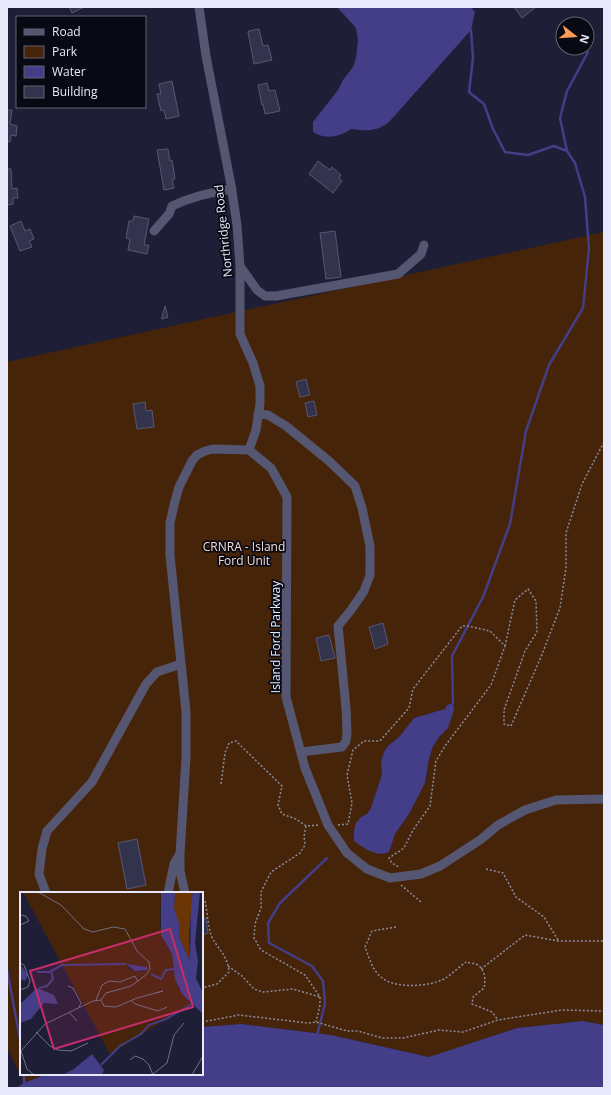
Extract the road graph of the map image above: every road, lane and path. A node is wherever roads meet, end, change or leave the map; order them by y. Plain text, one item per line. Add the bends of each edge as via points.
1 (199, 7) edge
2 (232, 189) junction
3 (154, 231) dead end
4 (424, 245) dead end
5 (240, 266) junction
6 (258, 414) junction
7 (604, 442) edge
8 (249, 450) junction
9 (505, 646) junction
10 (181, 664) junction
11 (301, 752) junction
12 (221, 784) dead end
13 (604, 800) edge
14 (328, 825) junction
15 (306, 826) junction
16 (180, 852) junction
17 (486, 869) dead end
18 (400, 877) junction
19 (46, 892) edge
20 (168, 892) edge
21 (185, 892) edge
22 (203, 900) edge
23 (421, 902) dead end
24 (396, 927) dead end
25 (558, 941) junction
26 (604, 941) edge
27 (228, 966) junction
28 (481, 969) junction
29 (203, 988) edge
30 (320, 997) junction
31 (604, 1011) edge
32 (498, 1020) junction
33 (203, 1022) edge
34 (316, 1022) junction

1 - 2 street, Northridge Road
2 - 3 street via 209,193 172,206 169,214
2 - 5 street, Northridge Road
4 - 5 street via 421,254 398,274 276,296 265,296 257,290
5 - 6 street, Northridge Road via 240,334 260,386
6 - 8 street, Northridge Road
6 - 11 street via 268,416 286,426 355,486 370,546 370,575 364,590 338,626 348,733 346,741 342,747
7 - 9 path via 582,484 566,533 566,568 560,608 511,726 504,724 504,710 525,651 537,632 536,601 528,588 515,600
8 - 10 street via 213,449 197,455 179,487 170,523 170,539
8 - 11 street, Island Ford Parkway via 271,468 286,497 286,697
9 - 14 path via 490,631 462,626 413,690 409,708 380,741 364,741 353,750 347,775 352,803 348,824
9 - 18 path via 491,685 436,761 430,806 404,848 389,858 399,868
10 - 16 street via 186,712
10 - 19 street via 157,672 146,684 92,782 47,831 39,874
11 - 14 street, Island Ford Parkway
12 - 15 path via 225,753 229,743 236,741 282,786 278,805 282,814
13 - 18 street, Island Ford Parkway via 556,800 525,810 498,825 440,866 422,874
14 - 15 path
14 - 18 street, Island Ford Parkway via 347,853 367,869 390,878
15 - 30 path via 306,845 300,853 271,872 261,892 261,908 255,924 254,938 261,950 305,975
16 - 20 street via 174,864
16 - 21 street via 180,871
17 - 25 path via 503,873 516,896 544,917
18 - 23 path via 402,886
22 - 27 path via 211,935 226,956
24 - 28 path via 372,931 365,947 381,977 395,985 436,982 466,962 476,964
25 - 26 path
25 - 28 path via 525,935
27 - 29 path via 229,972 223,979 217,984
27 - 30 path via 254,989 263,992 293,989
28 - 32 path via 486,979 484,988 473,996 472,1004 492,1012
30 - 34 path
31 - 32 path via 562,1010
32 - 34 path via 463,1032 439,1030 403,1038 382,1038
33 - 34 path via 240,1015

